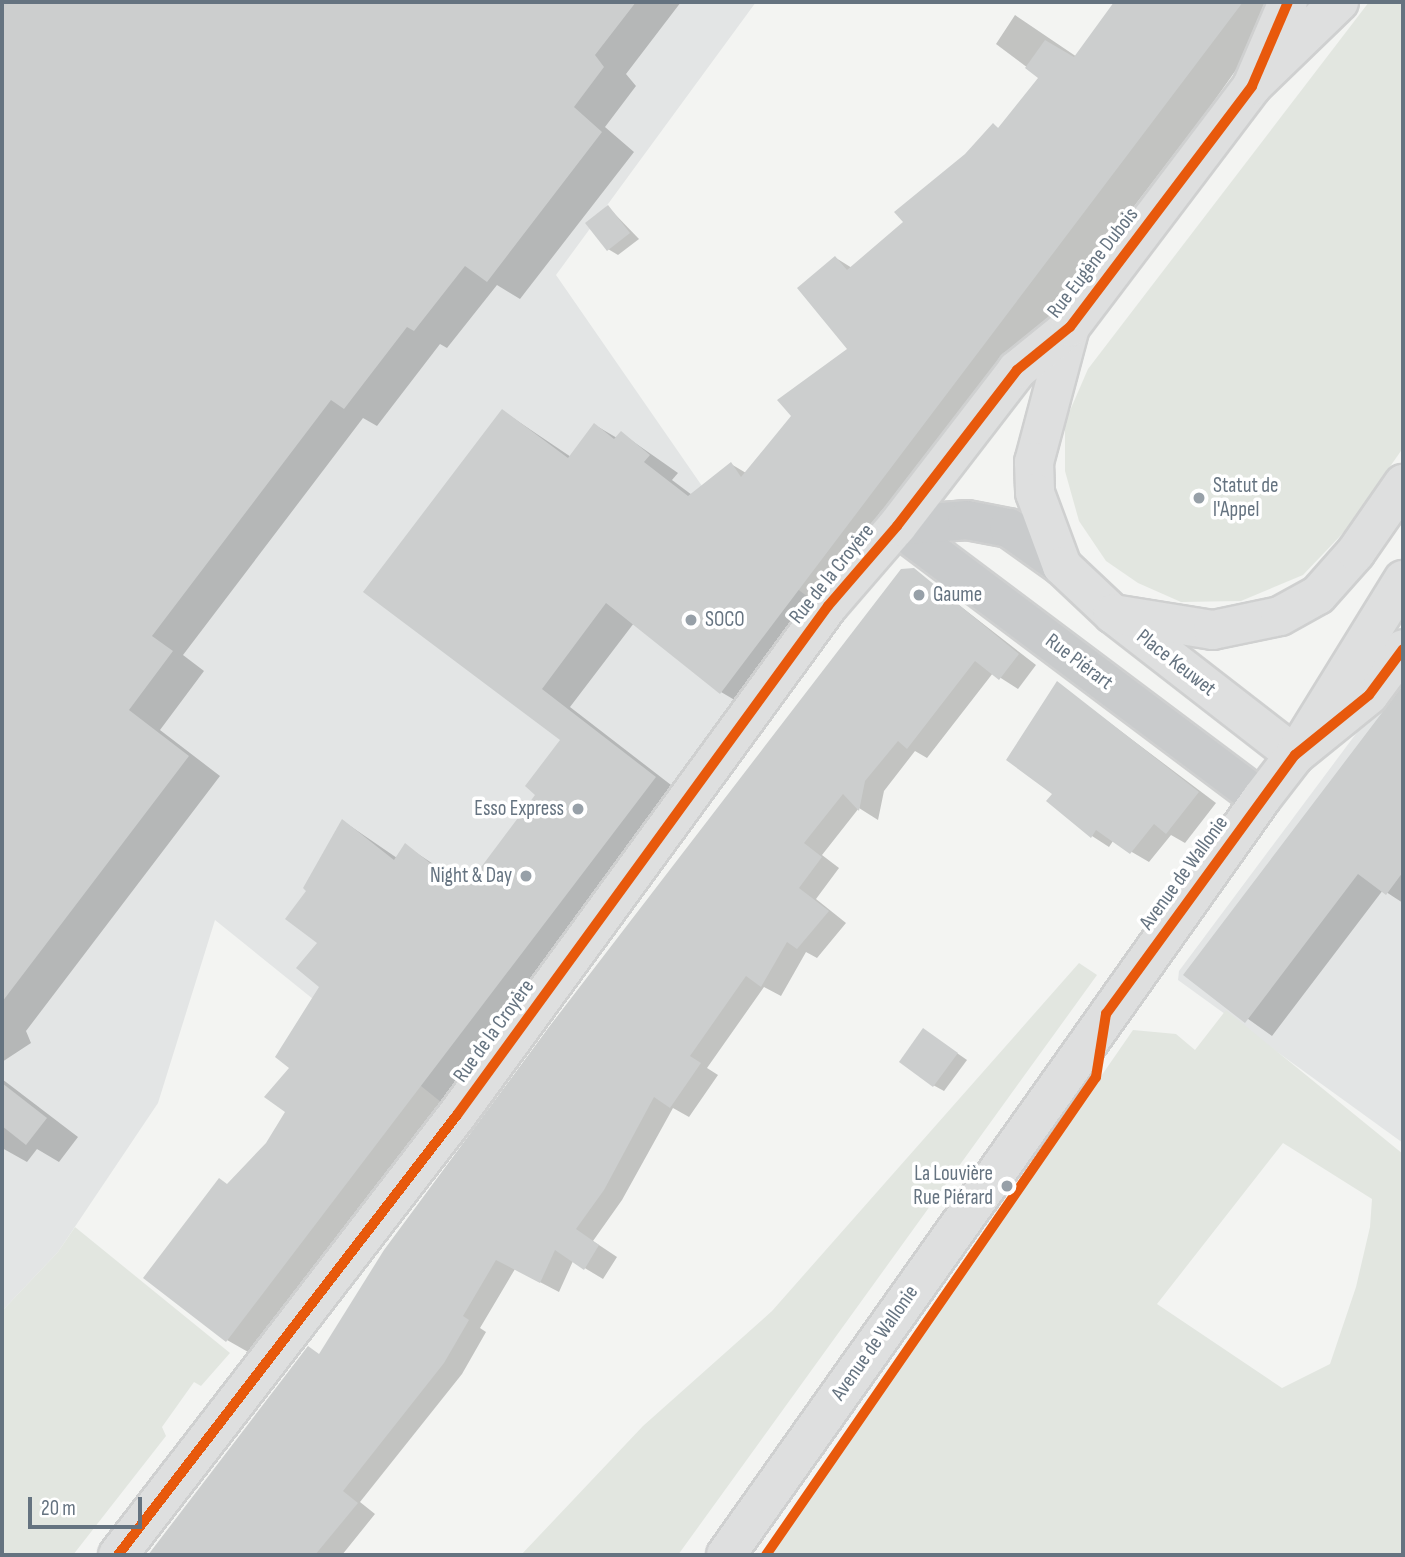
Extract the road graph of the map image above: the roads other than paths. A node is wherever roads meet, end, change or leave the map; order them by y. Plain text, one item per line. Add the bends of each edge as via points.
1 (1288, 2) edge
2 (1339, 2) edge
3 (1252, 86) junction
4 (1070, 327) junction
5 (1403, 484) edge
6 (897, 526) junction
7 (1062, 566) junction
8 (1403, 580) edge
9 (1113, 614) junction
10 (1403, 649) edge
11 (1294, 755) junction
12 (1261, 799) junction
13 (118, 1555) edge
14 (726, 1555) edge

1 - 3 main road, Rue Eugène Dubois
2 - 3 main road
3 - 4 main road, Rue Eugène Dubois
4 - 6 main road, Rue Eugène Dubois via 1017,370
4 - 7 main road, Place Keuwet via 1034,462 1035,493
5 - 9 main road via 1356,552 1318,596 1280,616 1213,630
6 - 7 street, Place Keuwet via 967,520 1009,528
6 - 12 street, Rue Piérart
6 - 13 main road, Rue de la Croyère via 828,606 457,1115
7 - 9 main road, Place Keuwet
8 - 11 main road
9 - 11 main road, Place Keuwet
10 - 11 main road via 1369,695
11 - 12 main road, Avenue de Wallonie
12 - 14 main road, Avenue de Wallonie

